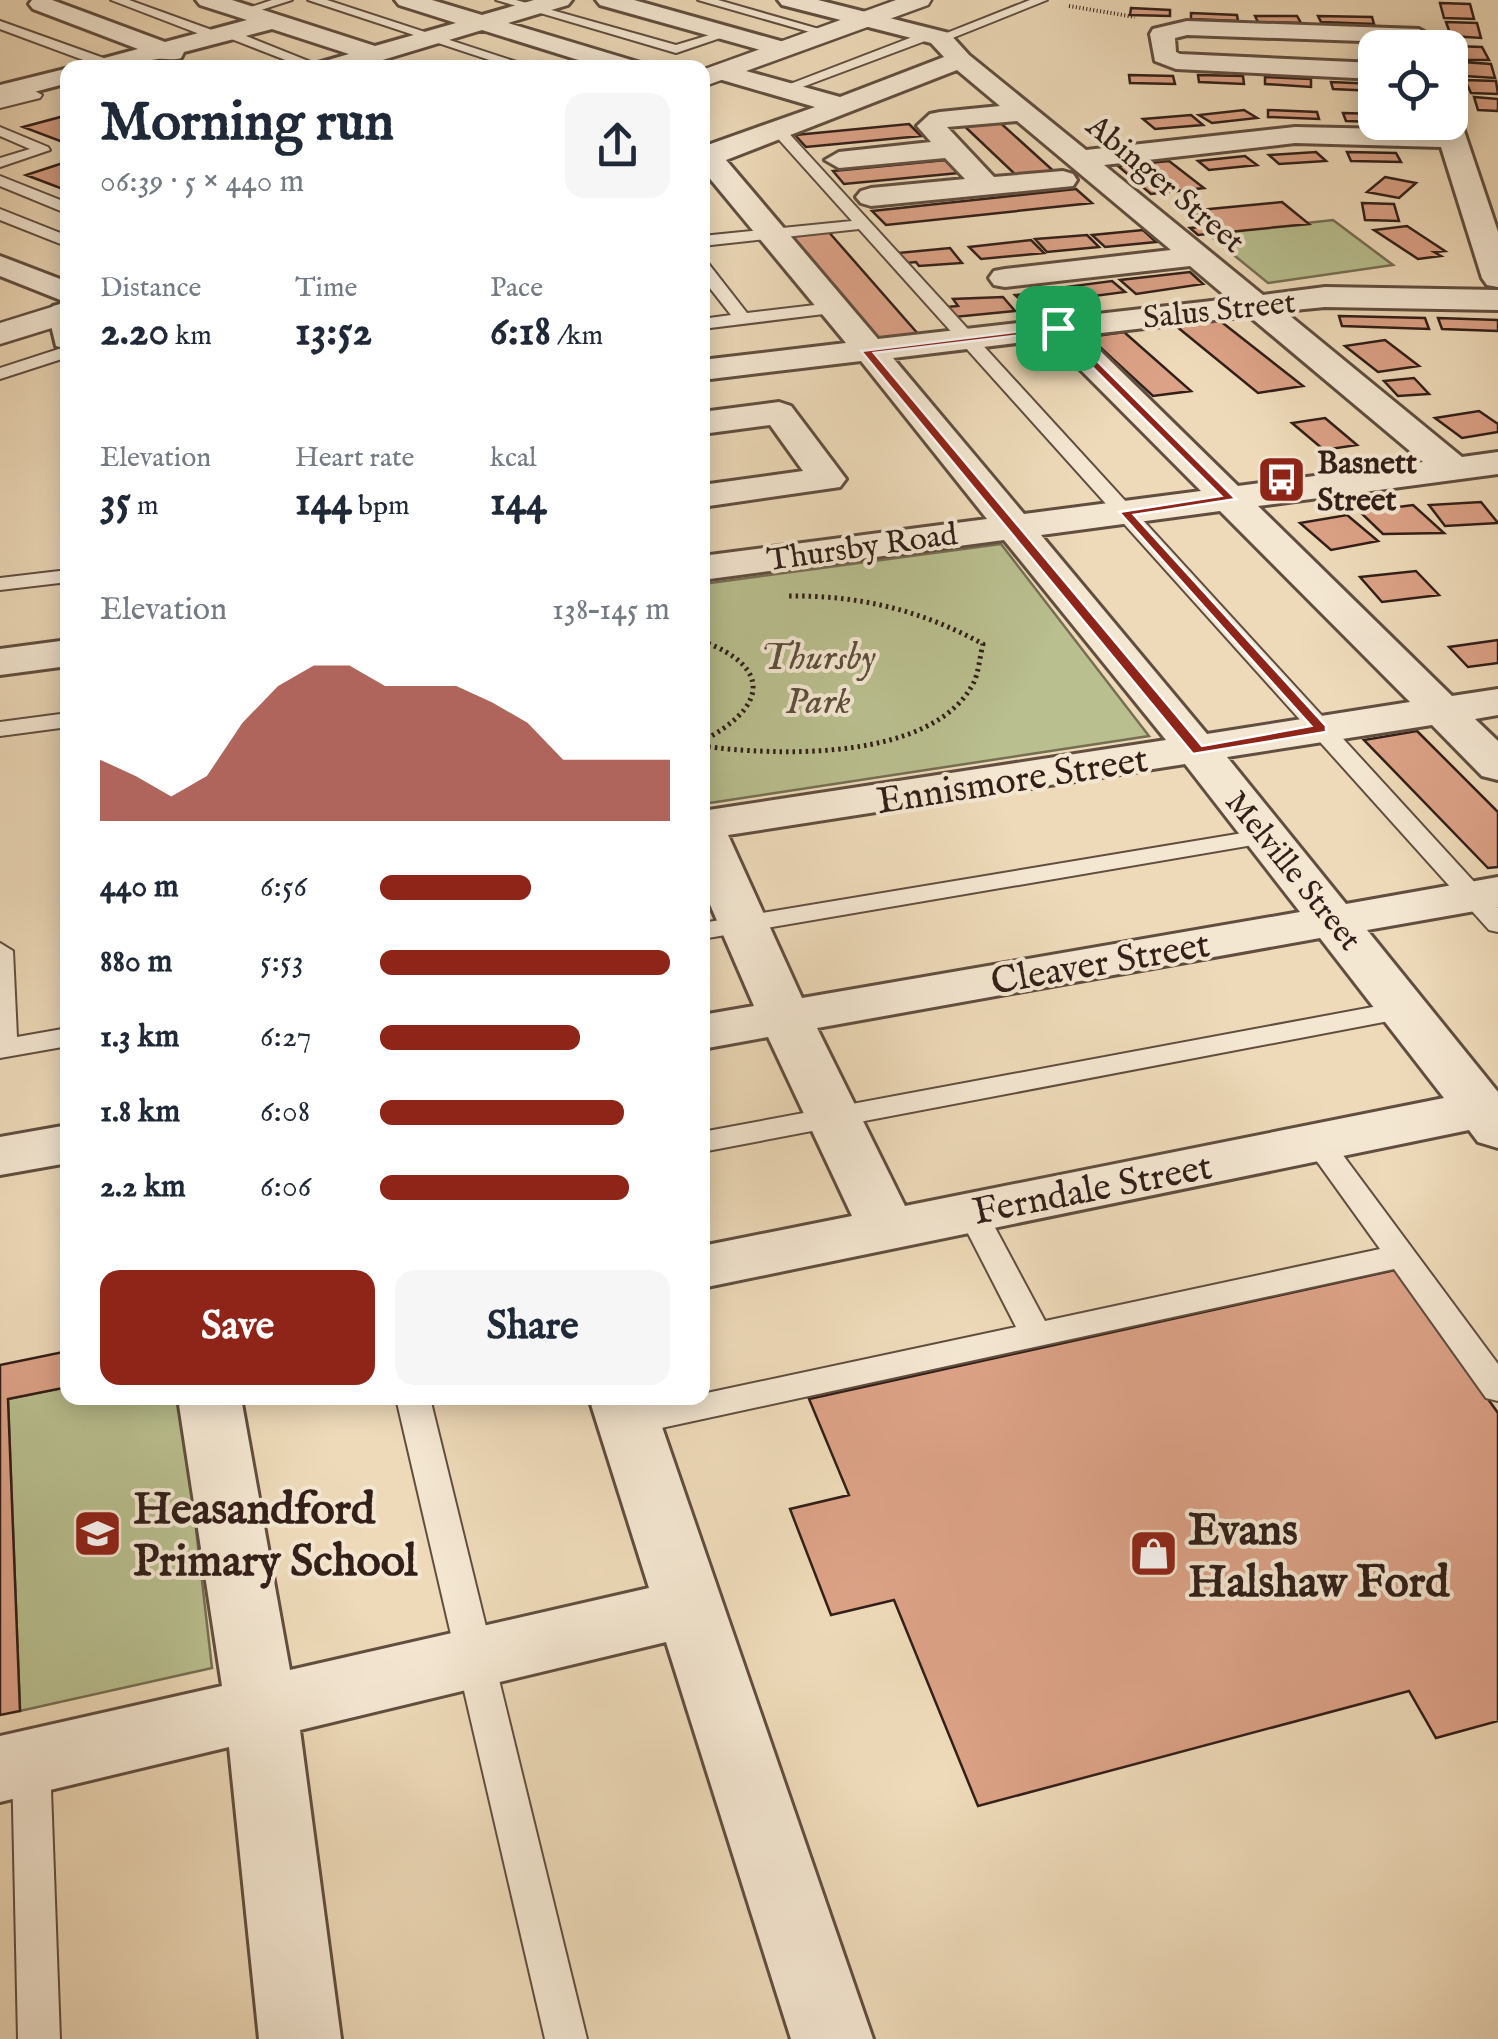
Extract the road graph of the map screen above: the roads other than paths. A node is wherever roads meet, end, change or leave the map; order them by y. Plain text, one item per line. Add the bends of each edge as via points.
1 (117, 0) edge
2 (208, 0) edge
3 (314, 0) edge
4 (407, 0) edge
5 (502, 0) edge
6 (560, 0) edge
7 (608, 0) edge
8 (704, 0) edge
9 (790, 0) edge
10 (914, 0) edge
11 (1041, 0) edge
12 (50, 2) edge
13 (531, 8) junction
14 (280, 11) edge
15 (0, 16) edge
16 (866, 19) junction
17 (480, 23) junction
18 (0, 25) edge
19 (827, 33) junction
20 (1358, 33) edge
21 (221, 34) junction
22 (726, 34) junction
23 (432, 37) junction
24 (942, 44) junction
25 (782, 49) junction
26 (164, 50) junction
27 (676, 50) junction
28 (374, 54) junction
29 (86, 60) edge
30 (125, 60) edge
31 (190, 60) edge
32 (299, 60) edge
33 (352, 60) edge
34 (393, 60) edge
35 (504, 60) edge
36 (606, 60) edge
37 (649, 60) edge
38 (0, 68) edge
39 (1358, 71) edge
40 (712, 75) edge
41 (60, 78) edge
42 (38, 88) junction
43 (784, 89) junction
44 (0, 93) edge
45 (0, 104) edge
46 (841, 106) junction
47 (1026, 112) junction
48 (778, 130) junction
49 (0, 132) edge
50 (1358, 133) edge
51 (1453, 140) edge
52 (950, 149) junction
53 (710, 156) edge
54 (839, 160) dead end
55 (0, 163) edge
56 (710, 164) edge
57 (1072, 169) junction
58 (0, 182) edge
59 (987, 186) junction
60 (60, 206) edge
61 (867, 211) junction
62 (0, 214) edge
63 (772, 233) junction
64 (60, 239) edge
65 (710, 240) edge
66 (1198, 256) junction
67 (6, 272) edge
68 (710, 276) edge
69 (1006, 278) dead end
70 (1498, 278) edge
71 (1498, 300) edge
72 (1258, 304) junction
73 (832, 308) junction
74 (60, 309) edge
75 (60, 316) edge
76 (743, 319) junction
77 (710, 323) edge
78 (1058, 328) junction
79 (0, 334) edge
80 (968, 339) junction
81 (866, 351) junction
82 (60, 355) edge
83 (710, 369) edge
84 (0, 374) edge
85 (710, 422) edge
86 (1498, 463) edge
87 (1454, 469) junction
88 (710, 495) edge
89 (1230, 499) junction
90 (1125, 512) junction
91 (1012, 526) junction
92 (710, 567) edge
93 (60, 577) edge
94 (0, 584) edge
95 (60, 654) edge
96 (0, 662) edge
97 (1498, 702) edge
98 (1442, 710) junction
99 (60, 721) edge
100 (0, 729) edge
101 (1321, 729) junction
102 (1198, 751) junction
103 (1498, 766) edge
104 (710, 827) edge
105 (1267, 836) junction
106 (710, 866) edge
107 (1490, 904) edge
108 (1334, 920) junction
109 (723, 928) edge
110 (0, 951) edge
111 (1405, 1010) junction
112 (784, 1017) junction
113 (710, 1031) edge
114 (60, 1038) edge
115 (2, 1048) edge
116 (833, 1117) junction
117 (1490, 1119) edge
118 (710, 1140) edge
119 (1318, 1142) junction
120 (60, 1145) edge
121 (0, 1156) edge
122 (972, 1212) junction
123 (888, 1229) junction
124 (1401, 1256) junction
125 (710, 1264) edge
126 (1036, 1334) junction
127 (1498, 1389) edge
128 (710, 1394) edge
129 (209, 1405) edge
130 (415, 1405) edge
131 (652, 1405) edge
132 (625, 1410) edge
133 (688, 1608) junction
134 (473, 1658) junction
135 (261, 1707) junction
136 (16, 1766) edge
137 (39, 2039) edge
138 (300, 2039) edge
139 (566, 2039) edge
140 (832, 2039) edge

1 - 21 lane
2 - 14 street via 242,12
3 - 23 lane
4 - 17 street
5 - 13 lane
6 - 13 street
7 - 22 street
8 - 19 lane
9 - 16 street, Abinger Street
10 - 16 street
11 - 24 lane
12 - 15 street
12 - 26 street
13 - 17 street
13 - 27 lane
14 - 21 street
14 - 28 street
16 - 19 street
16 - 24 street, Abinger Street
17 - 23 street
17 - 36 street
18 - 29 lane
19 - 25 street
20 - 39 street via 1162,34 1164,56 1176,62
21 - 26 street
21 - 32 lane
22 - 25 street
22 - 27 lane
23 - 28 street
23 - 35 lane
24 - 43 lane
24 - 46 street
24 - 47 street, Abinger Street
25 - 40 street
26 - 30 street
26 - 31 street
27 - 37 lane
28 - 33 street
28 - 34 street
38 - 42 street
40 - 43 street
41 - 42 street
42 - 44 street
42 - 45 lane
43 - 46 street
46 - 48 street
47 - 52 street via 940,120 931,126
47 - 57 street, Abinger Street
48 - 53 street
48 - 61 lane
49 - 55 lane via 43,150
50 - 57 street via 1295,135
51 - 70 street
52 - 54 street
52 - 59 street
56 - 63 street, Melville Street
57 - 59 street
57 - 66 street, Abinger Street
58 - 60 lane
59 - 61 street
61 - 63 lane
61 - 80 lane
62 - 64 lane
63 - 65 lane
63 - 73 street, Melville Street
66 - 69 street
66 - 72 street, Abinger Street
67 - 74 street
68 - 76 lane
71 - 72 street, Salus Street via 1380,296
72 - 78 street, Salus Street
72 - 87 street, Abinger Street
73 - 76 lane
73 - 81 street, Melville Street
75 - 79 street
76 - 77 lane
78 - 80 street, Salus Street
78 - 89 street
80 - 81 street, Salus Street
80 - 90 lane
81 - 83 street, Salus Street
81 - 91 street, Melville Street
82 - 84 lane
85 - 88 street via 779,414 827,480
86 - 87 street, Thursby Road
87 - 89 street, Thursby Road
89 - 90 street, Thursby Road
89 - 98 street
90 - 91 street, Thursby Road
90 - 101 lane
91 - 92 street, Thursby Road
91 - 102 street, Melville Street
93 - 94 lane
95 - 96 street
97 - 98 street, Ennismore Street
98 - 101 street, Ennismore Street
98 - 103 street
99 - 100 lane
101 - 102 street, Ennismore Street
101 - 107 lane
102 - 104 street, Ennismore Street
102 - 105 street, Melville Street
105 - 108 street, Melville Street
105 - 109 lane
106 - 109 street
107 - 108 street, Cleaver Street
108 - 111 street, Melville Street
108 - 112 street, Cleaver Street
109 - 112 street
110 - 115 lane
111 - 116 lane
111 - 117 street, Melville Street
112 - 113 street, Cleaver Street
112 - 116 street
114 - 115 lane
116 - 118 lane
116 - 123 street
117 - 119 street, Ferndale Street
119 - 122 street, Ferndale Street
119 - 124 lane
120 - 121 street
122 - 123 street, Ferndale Street
122 - 126 lane
123 - 125 street, Ferndale Street
124 - 126 lane
124 - 127 lane
126 - 128 lane
129 - 135 street
130 - 134 lane
131 - 132 lane
132 - 133 street
133 - 134 street
133 - 140 street
134 - 135 street
134 - 139 lane
135 - 136 street
135 - 138 street
136 - 137 lane

